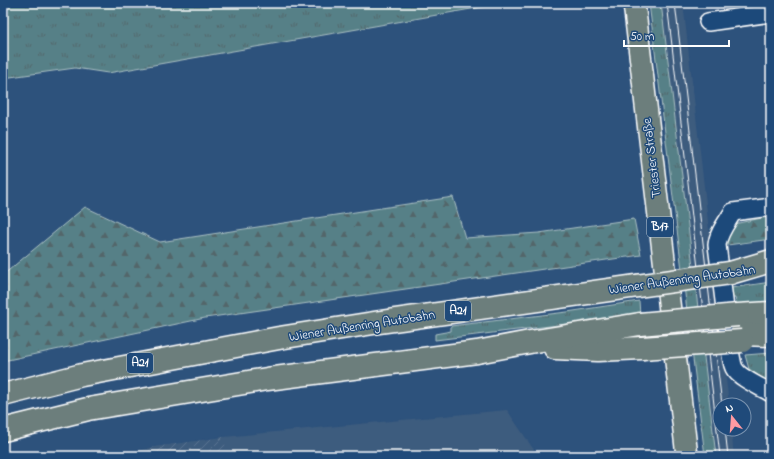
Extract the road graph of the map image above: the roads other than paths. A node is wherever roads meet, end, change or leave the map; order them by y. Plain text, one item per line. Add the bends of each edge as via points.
1 (634, 3) edge
2 (771, 13) edge
3 (708, 22) dead end
4 (771, 207) edge
5 (771, 261) edge
6 (771, 268) edge
7 (730, 273) junction
8 (771, 313) edge
9 (740, 330) junction
10 (771, 334) edge
11 (642, 338) junction
12 (771, 342) edge
13 (477, 352) junction
14 (771, 393) edge
15 (3, 394) edge
16 (3, 430) edge
17 (687, 456) edge

1 - 17 main road, Triester Straße / B17
2 - 3 street
4 - 14 street via 733,212 721,232 717,245 734,368
5 - 7 highway
6 - 7 highway, Wiener Außenring Autobahn / A21
7 - 15 highway, Wiener Außenring Autobahn / A21, bridge via 271,340 82,374
8 - 9 highway
9 - 10 highway
9 - 11 highway
9 - 12 highway
11 - 13 highway via 555,348
11 - 13 highway via 530,342
13 - 16 highway via 267,379 88,409

